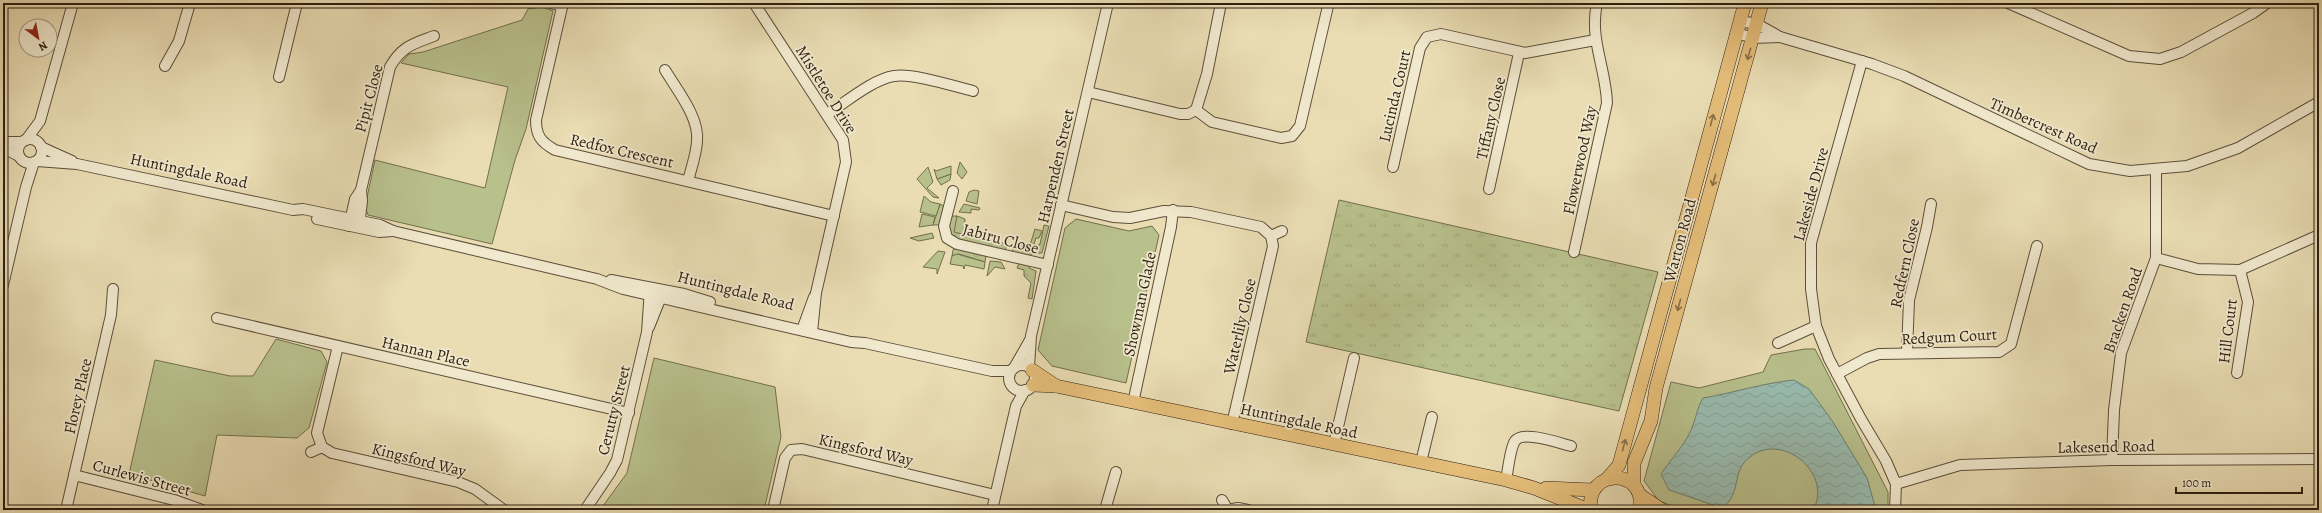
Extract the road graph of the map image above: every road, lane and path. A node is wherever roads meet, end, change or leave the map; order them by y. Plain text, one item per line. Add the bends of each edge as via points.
1 (66, 3) edge
2 (73, 3) edge
3 (190, 3) edge
4 (297, 3) edge
5 (551, 3) edge
6 (1108, 3) edge
7 (1220, 3) edge
8 (1597, 3) edge
9 (1745, 3) edge
10 (1762, 3) edge
11 (2008, 3) edge
12 (2267, 3) edge
13 (758, 4) edge
14 (563, 5) edge
15 (1328, 6) dead end
16 (1757, 24) junction
17 (1739, 27) junction
18 (434, 36) dead end
19 (1780, 37) junction
20 (1753, 38) junction
21 (1595, 40) junction
22 (1520, 53) junction
23 (1862, 61) junction
24 (55, 64) junction
25 (164, 66) dead end
26 (665, 70) dead end
27 (280, 77) dead end
28 (973, 91) dead end
29 (1088, 92) junction
30 (2319, 102) edge
31 (1196, 110) junction
32 (827, 114) junction
33 (40, 121) junction
34 (24, 141) junction
35 (3, 142) edge
36 (41, 146) junction
37 (3, 148) edge
38 (20, 158) junction
39 (36, 161) junction
40 (77, 164) junction
41 (1393, 166) dead end
42 (2156, 170) junction
43 (688, 181) junction
44 (26, 187) junction
45 (1489, 189) dead end
46 (953, 192) dead end
47 (1931, 204) dead end
48 (1061, 205) junction
49 (1173, 210) junction
50 (834, 216) junction
51 (355, 223) junction
52 (1282, 231) dead end
53 (1271, 236) junction
54 (2319, 236) edge
55 (2037, 246) dead end
56 (1574, 252) dead end
57 (2156, 258) junction
58 (1048, 266) junction
59 (2240, 270) junction
60 (3, 285) edge
61 (112, 289) dead end
62 (649, 290) junction
63 (662, 293) junction
64 (217, 318) dead end
65 (1816, 326) junction
66 (808, 328) junction
67 (647, 332) junction
68 (1032, 336) junction
69 (1778, 343) dead end
70 (338, 346) junction
71 (1907, 353) junction
72 (1354, 358) dead end
73 (1030, 368) junction
74 (2237, 373) dead end
75 (1837, 374) junction
76 (1012, 376) junction
77 (1056, 386) junction
78 (1029, 388) junction
79 (1133, 404) junction
80 (1016, 406) junction
81 (629, 413) junction
82 (1432, 417) dead end
83 (1232, 424) junction
84 (1334, 444) junction
85 (1571, 446) dead end
86 (322, 447) junction
87 (311, 452) dead end
88 (2319, 459) edge
89 (2112, 460) junction
90 (1421, 462) junction
91 (1116, 472) dead end
92 (74, 475) junction
93 (1607, 479) junction
94 (1506, 480) junction
95 (1896, 484) junction
96 (1534, 488) junction
97 (1593, 490) junction
98 (1637, 490) junction
99 (995, 495) junction
100 (1222, 500) dead end
101 (66, 510) edge
102 (202, 510) edge
103 (504, 510) edge
104 (585, 510) edge
105 (773, 510) edge
106 (992, 510) edge
107 (1105, 510) edge
108 (1228, 510) edge
109 (1248, 510) edge
110 (1590, 510) edge
111 (1640, 510) edge
112 (1662, 510) edge
113 (1895, 510) edge

1 - 24 street
2 - 24 street
3 - 25 street via 179,41
4 - 27 street
5 - 14 street, Redfox Crescent
6 - 29 street, Harpenden Street
7 - 31 street via 1207,74
8 - 21 street, Flowerwood Way via 1594,17
9 - 17 main road, Warton Road
10 - 16 main road, Warton Road
11 - 12 street via 2129,56 2160,59 2181,52
13 - 32 street, Mistletoe Drive
14 - 43 street, Redfox Crescent via 536,120 536,132 542,143 555,150
15 - 31 street via 1300,126 1292,136 1281,138 1212,122
16 - 17 street, Timbercrest Road
16 - 19 street, Timbercrest Road
16 - 20 main road, Warton Road
17 - 20 street, Timbercrest Road
93 -> 17 main road, Warton Road via 1619,464
18 - 51 street, Pipit Close via 406,47 390,67 361,190 362,201
19 - 20 street, Timbercrest Road
19 - 23 street, Timbercrest Road
20 -> 98 main road, Warton Road via 1656,388 1651,421 1636,455
21 - 22 street, Lucinda Court
21 - 56 street, Flowerwood Way via 1607,103
22 - 41 street, Lucinda Court via 1441,34 1427,37 1420,48
22 - 45 street, Tiffany Close
23 - 42 street, Timbercrest Road via 1904,76 2089,164 2130,171
23 - 65 street, Lakeside Drive via 1811,243 1811,290
24 - 33 street
26 - 43 street via 697,129 697,142
28 - 32 street via 905,76 893,76 880,80
29 - 31 street via 1180,114
29 - 48 street, Harpenden Street
30 - 42 street, Timbercrest Road via 2238,148 2187,166
32 - 50 street, Mistletoe Drive via 844,140 846,151
33 - 34 street
33 - 36 street
34 - 35 street
34 - 36 street via 34,140
34 - 38 street via 18,149
36 - 39 street via 41,156
36 - 40 street, Huntingdale Road
37 - 38 street
38 - 39 street via 27,163
38 - 44 street
39 - 40 street, Huntingdale Road
39 - 44 street
40 - 51 street, Huntingdale Road via 293,210 303,216
42 - 57 street, Bracken Road
43 - 50 street, Redfox Crescent
44 - 60 street
46 - 58 street, Jabiru Close via 944,226 947,238 957,244
47 - 71 street, Redfern Close via 1909,300
48 - 49 street via 1113,217 1130,218
48 - 58 street, Harpenden Street
49 - 53 street via 1261,228
49 - 79 street, Showman Glade
50 - 66 street, Mistletoe Drive
51 - 62 street, Huntingdale Road via 380,225 393,231 597,279 624,281
52 - 53 street
53 - 83 street, Waterlily Close via 1273,246
54 - 59 street
55 - 71 street, Redgum Court via 2011,344 1999,352
57 - 59 street via 2198,269
57 - 89 street, Bracken Road via 2122,352 2114,410
58 - 68 street, Harpenden Street
59 - 74 street, Hill Court via 2248,302
61 - 92 street, Florey Place via 111,315
62 - 63 street, Huntingdale Road
62 - 67 street, Cerutty Street
63 - 66 street, Huntingdale Road
63 - 67 street, Cerutty Street
64 - 70 street, Hannan Place
65 - 69 street
65 - 75 street, Lakeside Drive
66 - 76 street, Huntingdale Road via 852,337 865,344
67 - 81 street, Cerutty Street
68 - 73 street, Harpenden Street
68 - 76 street, Harpenden Street
70 - 81 street, Hannan Place
70 - 86 street via 317,434
71 - 75 street, Redgum Court via 1879,354
72 - 84 street
73 - 76 street via 1021,365
73 - 77 main road, Huntingdale Road
73 - 78 street, Harpenden Street via 1035,377
75 - 95 street, Lakeside Drive via 1886,461
76 - 78 street via 1017,390
76 - 80 street
77 - 78 main road, Huntingdale Road
77 - 79 main road, Huntingdale Road
78 - 80 street
79 - 83 main road, Huntingdale Road
80 - 99 street
81 - 104 street, Cerutty Street via 617,460
82 - 90 street
83 - 84 main road, Huntingdale Road
84 - 90 main road, Huntingdale Road
85 - 94 street via 1528,436 1519,438 1514,443
86 - 87 street
86 - 103 street, Kingsford Way via 332,453 458,482 475,489
88 - 89 street, Lakesend Road
89 - 95 street, Lakesend Road via 1960,465
90 - 94 main road, Huntingdale Road
91 - 107 street
92 - 101 street, Florey Place
92 - 102 street, Curlewis Street via 167,498
93 - 97 main road, Warton Road
93 - 98 main road via 1621,478
94 - 96 main road, Huntingdale Road
95 - 113 street, Lakeside Drive
96 - 97 main road, Huntingdale Road
96 - 110 main road, Huntingdale Road
97 - 110 main road
98 - 111 main road, Warton Road
98 - 112 main road
99 - 105 street, Kingsford Way via 802,449 791,450 784,458
99 - 106 street
100 - 108 street
108 - 109 street

